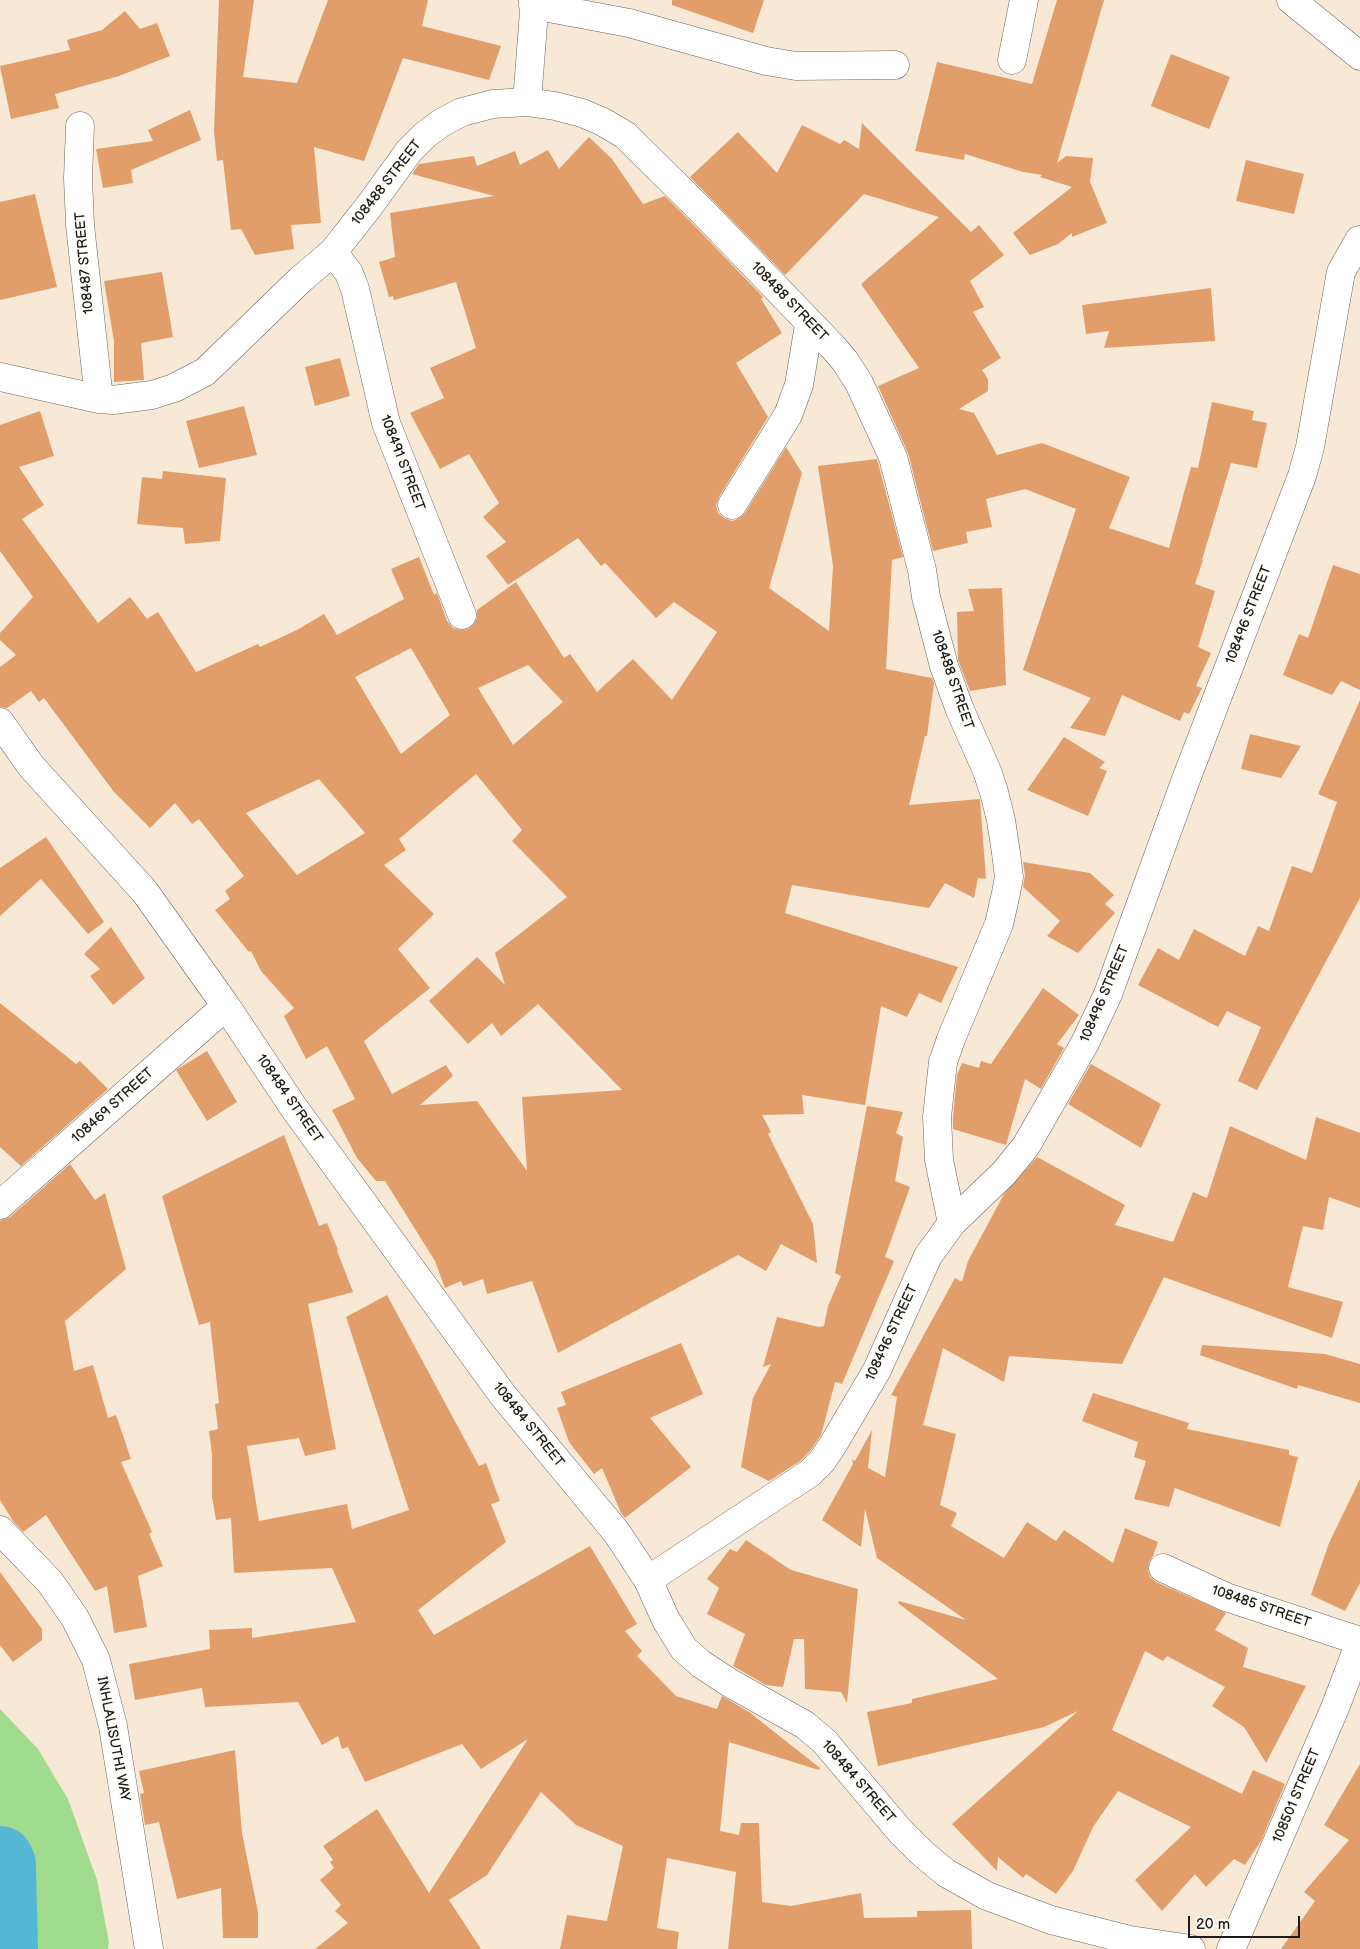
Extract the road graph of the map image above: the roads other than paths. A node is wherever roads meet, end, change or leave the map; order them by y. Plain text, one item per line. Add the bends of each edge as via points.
1 (1024, 0) edge
2 (1291, 0) edge
3 (533, 2) edge
4 (1360, 56) edge
5 (1012, 60) dead end
6 (895, 66) dead end
7 (527, 102) junction
8 (80, 126) dead end
9 (1359, 240) edge
10 (333, 252) junction
11 (809, 325) junction
12 (0, 376) edge
13 (99, 399) junction
14 (732, 505) dead end
15 (462, 615) dead end
16 (0, 722) edge
17 (226, 1006) junction
18 (0, 1205) edge
19 (952, 1223) junction
20 (0, 1530) edge
21 (1163, 1568) dead end
22 (648, 1580) junction
23 (1360, 1641) edge
24 (149, 1949) edge
25 (1191, 1949) edge
26 (1231, 1949) edge

1 - 5 street
2 - 4 street
3 - 6 street via 629,23 766,61 805,66
3 - 7 street
7 - 10 street, 108488 STREET via 477,108 442,123 425,135 409,151
7 - 11 street, 108488 STREET via 582,113 625,135
8 - 13 street, 108487 STREET via 80,225
9 - 19 street, 108496 STREET via 1342,272 1302,476 1108,994 1085,1043 1026,1146 1004,1173
10 - 13 street, 108488 STREET via 205,372 152,395 126,400
10 - 15 street, 108491 STREET via 349,273 355,289 386,424
11 - 14 street via 799,385 788,415
11 - 19 street, 108488 STREET via 845,361 867,399 893,458 944,666 987,771 1001,820 1008,877 999,924 943,1062 936,1136
12 - 13 street, 108488 STREET
16 - 17 street, 108484 STREET via 31,766 145,892
17 - 18 street, 108469 STREET
17 - 22 street, 108484 STREET via 294,1108 502,1394 618,1533
19 - 22 street, 108496 STREET via 928,1256 877,1370 822,1461 810,1473
20 - 24 street, INHLALISUTHI WAY via 50,1582 75,1618 96,1660 113,1726
21 - 23 street, 108485 STREET via 1226,1597
22 - 25 street, 108484 STREET via 669,1626 684,1649 701,1664 805,1725 824,1741 900,1831 946,1873 987,1896 1051,1920 1130,1940
23 - 26 street, 108501 STREET via 1332,1717

